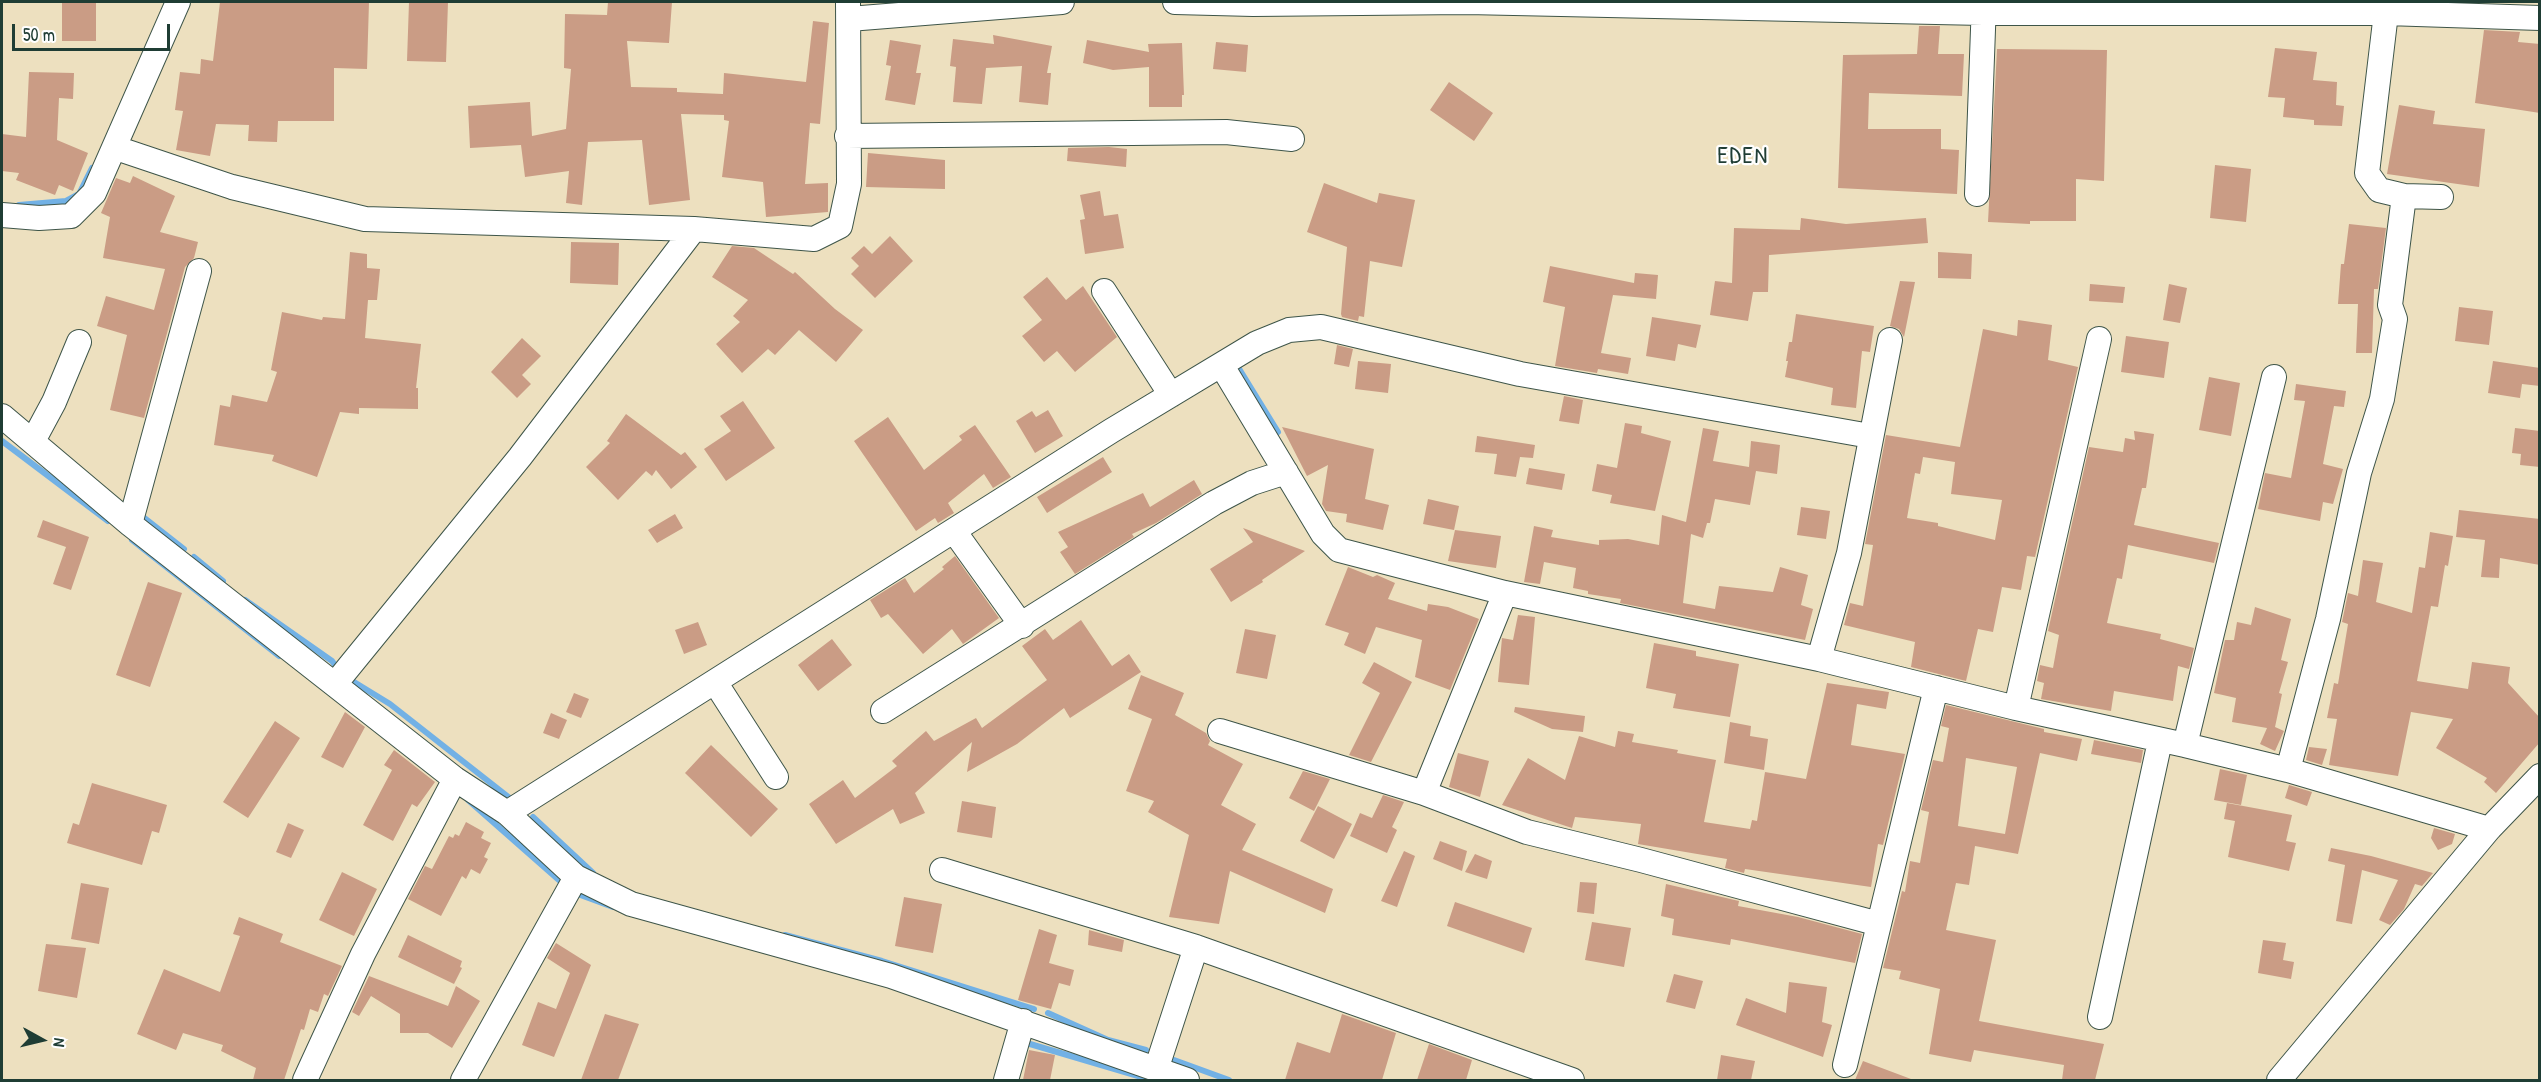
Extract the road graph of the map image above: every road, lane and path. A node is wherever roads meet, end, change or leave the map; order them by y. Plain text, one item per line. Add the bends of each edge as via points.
1 (178, 2) edge
2 (1062, 2) edge
3 (1175, 2) edge
4 (1467, 2) edge
5 (1255, 3) edge
6 (1983, 7) edge
7 (2322, 7) edge
8 (2447, 9) edge
9 (849, 10) edge
10 (2386, 13) junction
11 (2540, 18) edge
12 (847, 136) junction
13 (1292, 139) dead end
14 (116, 148) junction
15 (1977, 194) dead end
16 (2404, 196) junction
17 (2441, 197) dead end
18 (2, 215) edge
19 (694, 229) junction
20 (200, 271) dead end
21 (1104, 291) dead end
22 (2098, 339) dead end
23 (1890, 340) dead end
24 (79, 342) dead end
25 (1222, 366) junction
26 (2274, 377) dead end
27 (1171, 395) junction
28 (2, 416) edge
29 (1870, 436) junction
30 (33, 441) junction
31 (1286, 472) junction
32 (130, 524) junction
33 (954, 531) junction
34 (1505, 593) junction
35 (1022, 626) junction
36 (1819, 659) junction
37 (715, 682) junction
38 (335, 684) junction
39 (1936, 688) junction
40 (2016, 708) junction
41 (883, 711) dead end
42 (1220, 731) dead end
43 (2160, 741) junction
44 (2185, 745) junction
45 (2288, 770) junction
46 (2540, 776) edge
47 (776, 777) dead end
48 (455, 779) junction
49 (1424, 793) junction
50 (507, 813) junction
51 (2489, 829) junction
52 (942, 870) dead end
53 (576, 877) junction
54 (1879, 924) junction
55 (1196, 947) junction
56 (2100, 1017) dead end
57 (1023, 1021) junction
58 (1845, 1065) dead end
59 (1156, 1070) junction
60 (306, 1080) edge
61 (463, 1080) edge
62 (1006, 1080) edge
63 (1187, 1080) edge
64 (1572, 1080) edge
65 (2279, 1080) edge

1 - 14 street
2 - 9 street
3 - 5 street
4 - 5 street
4 - 6 street
6 - 7 street
6 - 15 street
7 - 10 street
8 - 10 street
8 - 11 street
9 - 12 street
10 - 16 street via 2367,174 2379,190
12 - 13 street via 1226,132
12 - 19 street via 849,184 840,226 814,238
14 - 18 street via 94,193 71,216
14 - 19 street via 232,187 365,219
16 - 17 street
16 - 45 street via 2390,305 2396,319 2382,399 2359,473 2328,619
19 - 38 street via 520,457
20 - 32 street
21 - 27 street
22 - 40 street
23 - 29 street
24 - 30 street
25 - 27 street
25 - 29 street via 1257,343 1289,330 1321,327 1520,374
25 - 31 street
26 - 44 street
27 - 33 street
28 - 30 street
29 - 36 street via 1849,552
30 - 32 street
31 - 34 street via 1323,534 1340,550
31 - 35 street via 1252,483 1214,503
32 - 38 street
33 - 35 street
33 - 37 street
34 - 36 street
34 - 49 street
35 - 41 street
36 - 39 street
37 - 47 street
37 - 50 street
38 - 48 street
39 - 40 street
39 - 54 street
40 - 43 street
42 - 49 street
43 - 44 street
43 - 56 street
44 - 45 street
45 - 51 street
46 - 51 street
48 - 50 street
48 - 60 street via 368,944
49 - 54 street via 1527,832
50 - 53 street
51 - 65 street
52 - 55 street
53 - 57 street via 631,904 891,976
53 - 61 street
54 - 58 street
55 - 59 street
55 - 64 street
57 - 59 street
57 - 62 street
59 - 63 street

